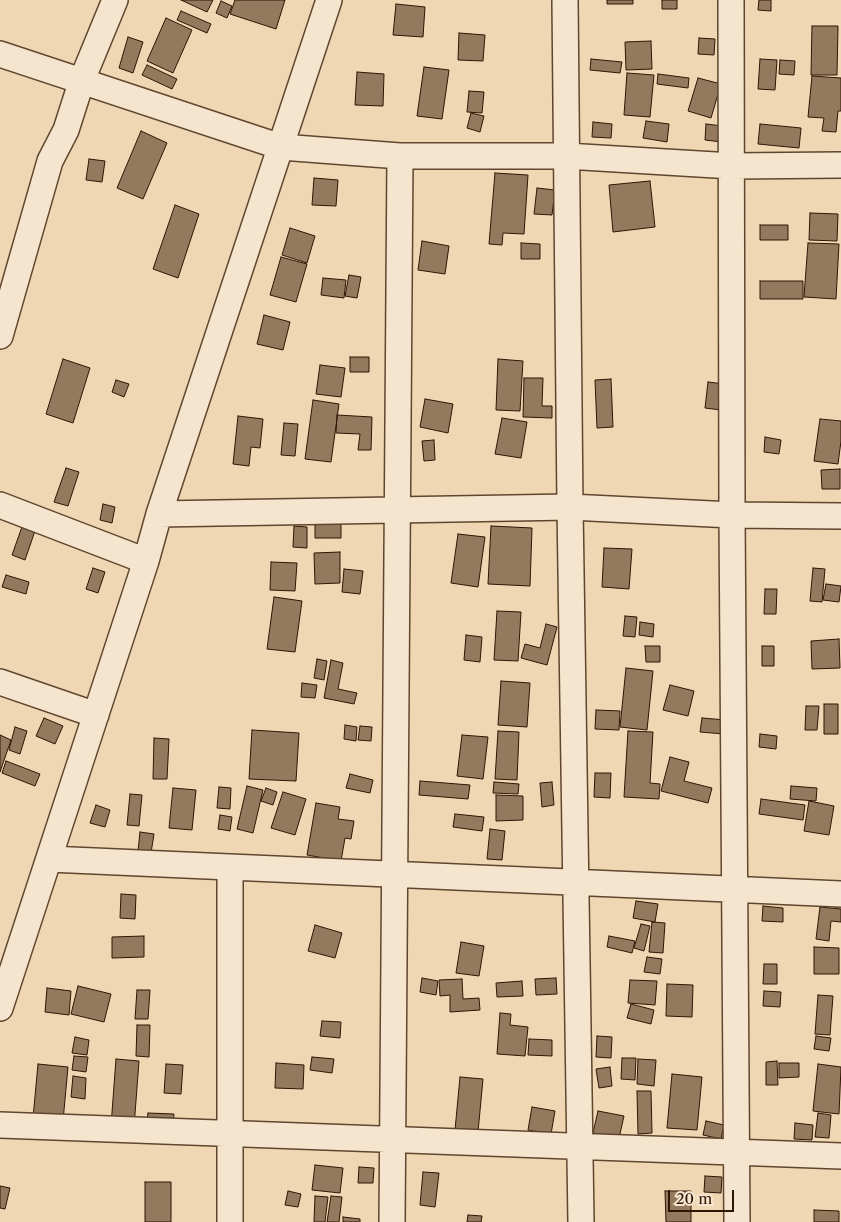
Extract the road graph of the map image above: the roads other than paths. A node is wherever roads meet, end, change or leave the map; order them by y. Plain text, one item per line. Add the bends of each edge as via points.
1 (115, 0) edge
2 (329, 0) edge
3 (565, 0) edge
4 (731, 0) edge
5 (0, 54) edge
6 (82, 80) junction
7 (281, 147) junction
8 (400, 156) junction
9 (566, 156) junction
10 (841, 165) edge
11 (732, 166) junction
12 (0, 336) edge
13 (0, 505) edge
14 (570, 507) junction
15 (398, 509) junction
16 (159, 514) junction
17 (732, 515) junction
18 (841, 516) edge
19 (146, 561) junction
20 (0, 682) edge
21 (96, 715) junction
22 (48, 860) junction
23 (230, 867) junction
24 (395, 874) junction
25 (576, 882) junction
26 (736, 889) junction
27 (841, 894) edge
28 (10, 941) edge
29 (0, 1008) edge
30 (0, 1125) edge
31 (230, 1134) junction
32 (392, 1140) junction
33 (580, 1146) junction
34 (737, 1152) junction
35 (841, 1156) edge
36 (230, 1222) edge
37 (392, 1222) edge
38 (581, 1222) edge
39 (737, 1222) edge

1 - 6 street
2 - 7 street
3 - 9 street
4 - 11 street
5 - 6 street
6 - 7 street
6 - 12 street via 66,130 50,161
7 - 8 street
7 - 16 street
8 - 9 street
8 - 15 street
9 - 11 street
9 - 14 street
10 - 11 street
11 - 17 street
13 - 19 street
14 - 15 street
14 - 17 street
14 - 25 street
15 - 16 street
15 - 24 street
16 - 19 street
17 - 18 street
17 - 26 street
19 - 21 street
20 - 21 street
21 - 22 street
22 - 23 street
22 - 28 street
23 - 24 street
23 - 31 street
24 - 25 street
24 - 32 street
25 - 26 street
25 - 33 street
26 - 27 street
26 - 34 street
28 - 29 street
30 - 31 street
31 - 32 street
31 - 36 street
32 - 33 street
32 - 37 street
33 - 34 street
33 - 38 street
34 - 35 street
34 - 39 street

